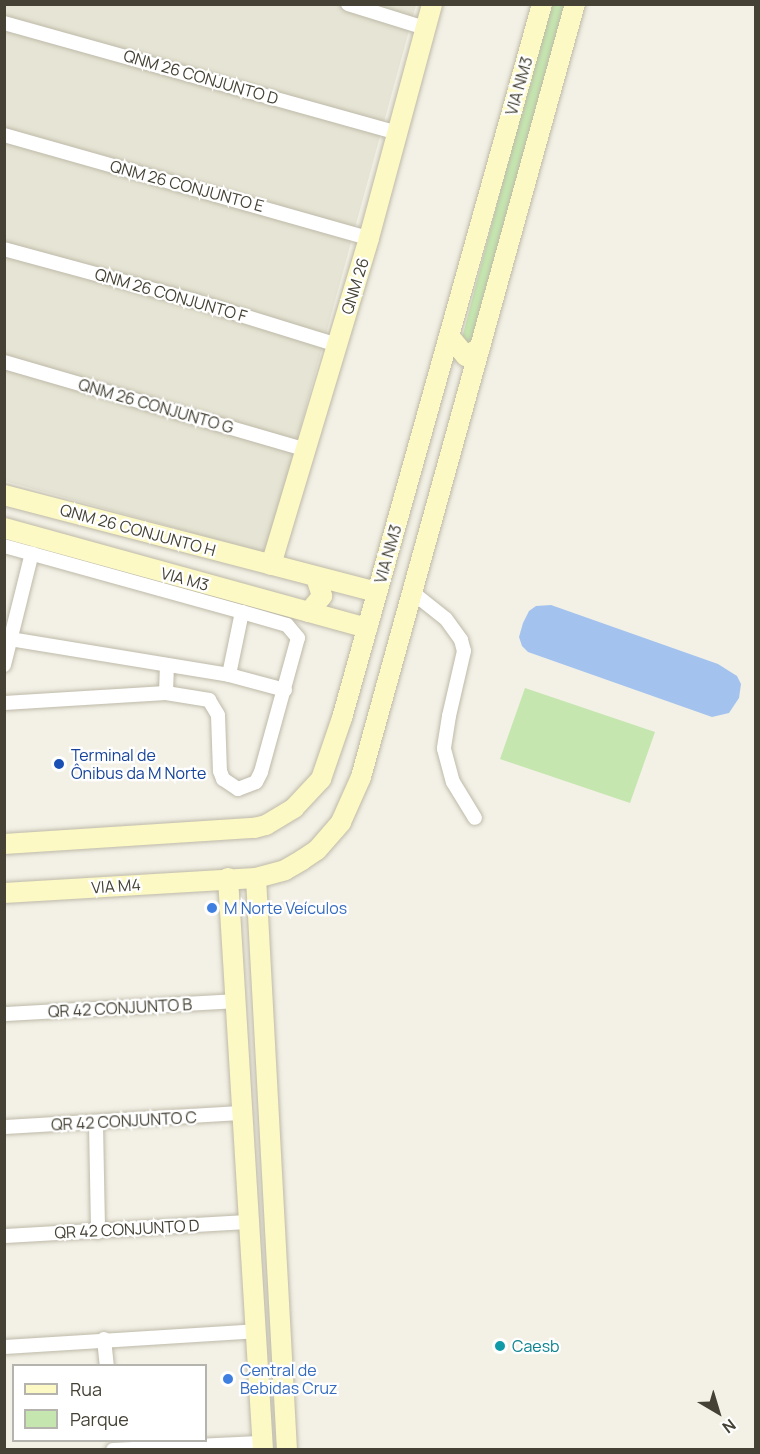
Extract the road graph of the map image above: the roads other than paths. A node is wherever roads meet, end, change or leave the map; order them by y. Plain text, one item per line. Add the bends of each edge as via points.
1 (348, 4) edge
2 (432, 4) edge
3 (542, 4) edge
4 (575, 4) edge
5 (4, 23) edge
6 (425, 28) junction
7 (398, 133) junction
8 (4, 135) edge
9 (369, 238) junction
10 (4, 249) edge
11 (449, 336) junction
12 (337, 345) junction
13 (480, 348) junction
14 (4, 362) edge
15 (437, 379) junction
16 (468, 390) junction
17 (308, 450) junction
18 (4, 495) edge
19 (4, 528) edge
20 (4, 546) edge
21 (32, 553) junction
22 (271, 565) junction
23 (316, 577) junction
24 (377, 592) junction
25 (412, 592) junction
26 (242, 612) junction
27 (309, 612) junction
28 (367, 628) junction
29 (8, 638) edge
30 (4, 665) edge
31 (167, 666) junction
32 (229, 675) junction
33 (353, 677) junction
34 (387, 682) junction
35 (285, 690) junction
36 (166, 693) junction
37 (4, 703) edge
38 (342, 718) junction
39 (372, 736) junction
40 (475, 818) dead end
41 (4, 844) edge
42 (228, 878) junction
43 (256, 878) junction
44 (4, 893) edge
45 (260, 949) junction
46 (232, 950) junction
47 (236, 1001) junction
48 (4, 1014) edge
49 (242, 1113) junction
50 (96, 1124) junction
51 (4, 1127) edge
52 (249, 1222) junction
53 (98, 1232) junction
54 (4, 1236) edge
55 (256, 1331) junction
56 (104, 1339) junction
57 (4, 1347) edge
58 (107, 1364) edge
59 (263, 1446) edge
60 (113, 1449) edge
61 (287, 1449) edge

1 - 6 street
2 - 6 main road, QNM 26
3 - 11 main road, VIA NM3
4 - 13 main road, VIA NM3
5 - 7 street, QNM 26 CONJUNTO D
6 - 7 main road, QNM 26
7 - 9 main road, QNM 26
8 - 9 street, QNM 26 CONJUNTO E
9 - 12 main road, QNM 26
10 - 12 street, QNM 26 CONJUNTO F via 192,300
11 - 13 main road via 466,356
11 - 15 main road, VIA NM3
12 - 17 main road, QNM 26
13 - 16 main road, VIA NM3
14 - 17 street, QNM 26 CONJUNTO G
15 - 16 main road via 453,375 463,379
15 - 24 main road, VIA NM3
16 - 25 main road, VIA NM3
17 - 22 main road, QNM 26
18 - 22 main road, QNM 26 CONJUNTO H
19 - 27 main road, VIA M3
20 - 21 street
21 - 26 street
21 - 29 street
22 - 23 main road
23 - 24 main road
23 - 27 main road via 322,596
24 - 28 main road, VIA NM3
25 - 34 main road, VIA NM3
25 - 40 street via 446,619 461,640 464,651 444,749 453,782
26 - 32 street
26 - 35 street via 287,625 296,632 298,638
27 - 28 main road, VIA M3
28 - 33 main road, VIA NM3
29 - 30 street
29 - 31 street
31 - 32 street
31 - 36 street
32 - 35 street
33 - 34 main road via 370,690
33 - 38 main road, VIA NM3
34 - 39 main road, VIA NM3
35 - 36 street via 261,772 256,782 238,789 229,785 220,771 218,715 213,704 204,698
36 - 37 street
38 - 39 main road via 359,718
38 - 41 main road, VIA NM3 via 321,778 294,808 266,825 242,830
39 - 43 main road, VIA NM3 via 353,800 341,822 316,850 294,865
42 - 43 main road, VIA NM3
42 - 44 main road, VIA M4
42 - 46 main road
43 - 45 main road
45 - 46 main road
45 - 61 main road
46 - 47 main road
47 - 48 street, QR 42 CONJUNTO B
47 - 49 main road
49 - 50 street, QR 42 CONJUNTO C
49 - 52 main road
50 - 51 street, QR 42 CONJUNTO C
50 - 53 street
52 - 53 street, QR 42 CONJUNTO D
52 - 55 main road
53 - 54 street, QR 42 CONJUNTO D
55 - 56 street
55 - 59 main road
56 - 57 street
56 - 58 street
59 - 60 street

